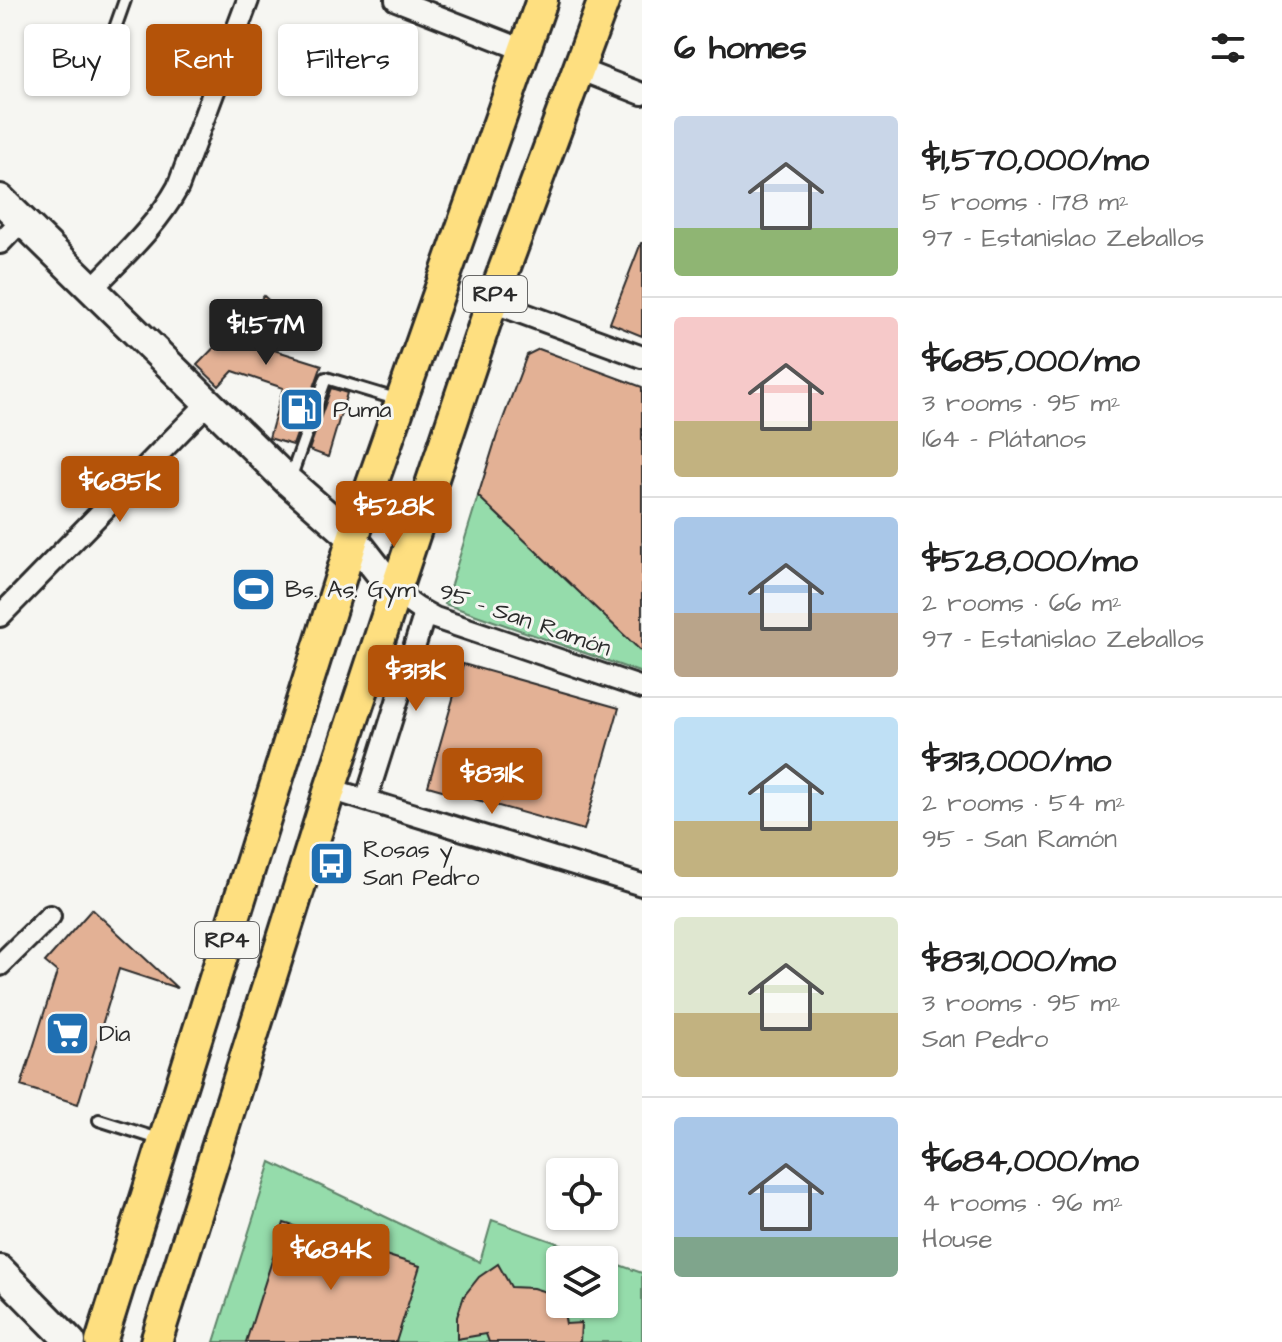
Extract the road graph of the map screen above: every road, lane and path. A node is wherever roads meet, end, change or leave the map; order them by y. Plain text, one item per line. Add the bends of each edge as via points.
1 (125, 0) edge
2 (248, 0) edge
3 (396, 0) edge
4 (542, 0) edge
5 (604, 0) edge
6 (116, 24) edge
7 (524, 50) junction
8 (578, 69) junction
9 (642, 94) edge
10 (0, 199) edge
11 (22, 220) junction
12 (0, 243) edge
13 (92, 289) junction
14 (492, 302) junction
15 (642, 357) edge
16 (401, 401) junction
17 (209, 402) junction
18 (289, 482) junction
19 (353, 538) junction
20 (395, 592) junction
21 (425, 613) junction
22 (0, 616) edge
23 (642, 688) edge
24 (330, 789) junction
25 (366, 800) junction
26 (642, 885) edge
27 (50, 916) dead end
28 (0, 965) edge
29 (99, 1120) dead end
30 (164, 1141) junction
31 (0, 1270) edge
32 (71, 1342) edge
33 (101, 1342) edge
34 (156, 1342) edge

1 - 6 lane
2 - 13 street via 178,187 151,228
3 - 7 street
4 - 7 main road, RP4
5 - 8 main road, RP4
7 - 16 main road, RP4
8 - 9 street
8 - 14 main road, RP4
10 - 11 street
11 - 12 street
11 - 13 street
13 - 17 street
14 - 15 street
14 - 20 main road, RP4
16 - 18 lane via 326,378
16 - 19 main road, RP4
17 - 18 street
17 - 22 street
18 - 19 street
19 - 20 street
19 - 30 main road, RP4
20 - 21 street, 95 - San Ramón
20 - 24 main road, RP4
21 - 23 street, 95 - San Ramón
21 - 25 street
24 - 25 street
24 - 34 main road, RP4
25 - 26 street
27 - 28 street
29 - 30 lane
30 - 33 main road, RP4
31 - 32 street

